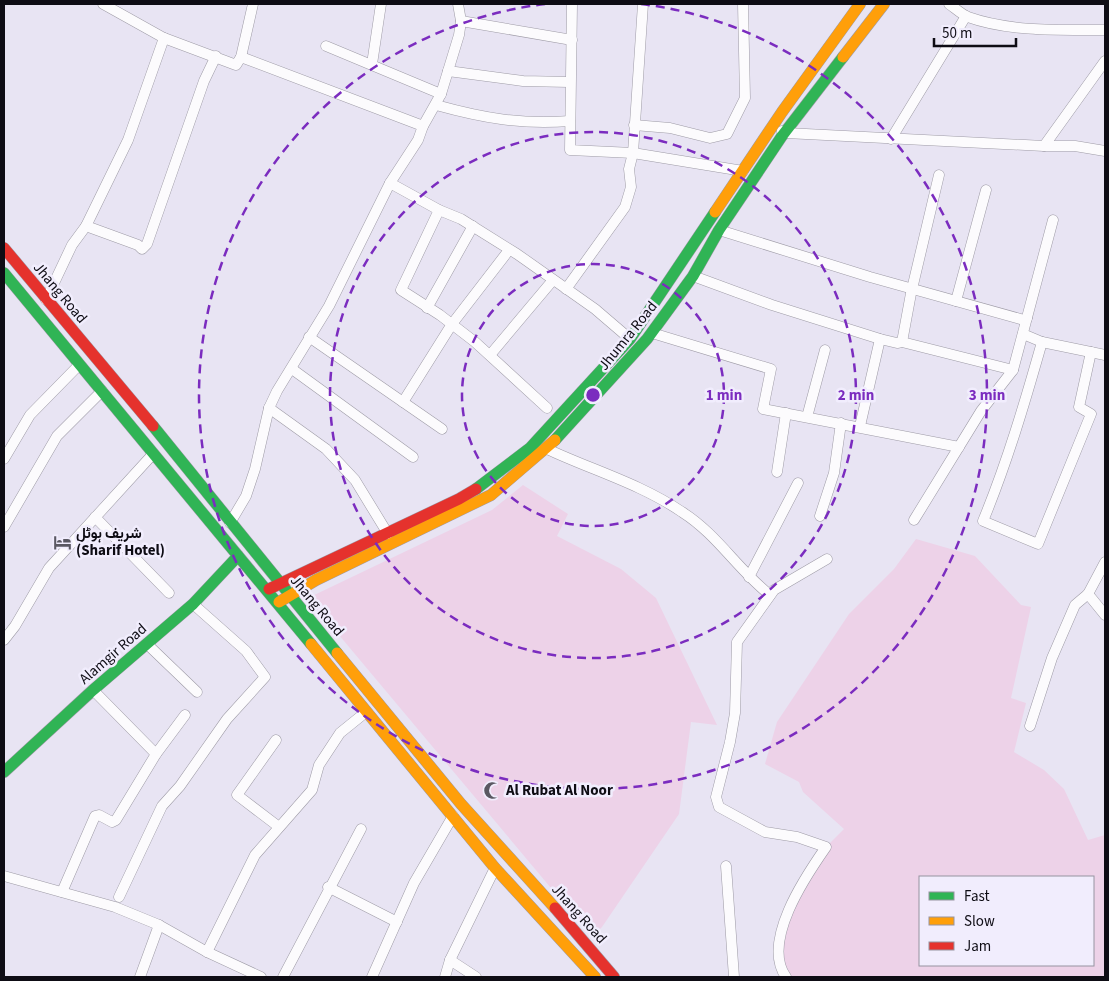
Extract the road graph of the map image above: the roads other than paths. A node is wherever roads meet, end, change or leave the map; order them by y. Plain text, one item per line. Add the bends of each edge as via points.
1 (103, 4) edge
2 (253, 4) edge
3 (381, 4) edge
4 (458, 4) edge
5 (572, 4) edge
6 (643, 4) edge
7 (743, 4) edge
8 (860, 4) edge
9 (884, 4) edge
10 (949, 4) edge
11 (966, 16) junction
12 (461, 21) junction
13 (1105, 30) edge
14 (164, 38) junction
15 (572, 40) junction
16 (326, 46) dead end
17 (216, 56) junction
18 (241, 57) junction
19 (1105, 62) edge
20 (372, 64) junction
21 (448, 71) junction
22 (570, 82) junction
23 (442, 94) junction
24 (436, 105) junction
25 (570, 121) junction
26 (634, 125) junction
27 (773, 125) junction
28 (423, 126) junction
29 (786, 133) junction
30 (891, 139) junction
31 (1044, 146) junction
32 (1105, 150) edge
33 (633, 153) junction
34 (743, 171) junction
35 (939, 176) dead end
36 (390, 183) junction
37 (986, 190) dead end
38 (439, 210) junction
39 (1053, 220) dead end
40 (86, 226) junction
41 (473, 226) junction
42 (719, 230) junction
43 (4, 248) edge
44 (509, 250) junction
45 (4, 273) edge
46 (693, 276) junction
47 (553, 280) junction
48 (912, 288) junction
49 (566, 289) junction
50 (46, 300) junction
51 (956, 301) junction
52 (427, 308) junction
53 (39, 316) junction
54 (1027, 318) junction
55 (452, 324) junction
56 (652, 333) junction
57 (1023, 334) junction
58 (309, 337) junction
59 (630, 339) junction
60 (880, 339) junction
61 (902, 342) junction
62 (1042, 342) junction
63 (825, 350) dead end
64 (1090, 352) junction
65 (490, 355) junction
66 (1105, 355) edge
67 (80, 365) junction
68 (292, 369) junction
69 (1013, 370) junction
70 (102, 391) junction
71 (403, 402) junction
72 (269, 408) junction
73 (547, 408) dead end
74 (786, 413) junction
75 (807, 417) junction
76 (842, 423) junction
77 (860, 426) junction
78 (442, 429) dead end
79 (959, 447) junction
80 (547, 449) junction
81 (153, 454) junction
82 (413, 457) dead end
83 (4, 458) edge
84 (777, 472) dead end
85 (798, 483) dead end
86 (820, 516) dead end
87 (95, 517) junction
88 (914, 520) dead end
89 (230, 523) junction
90 (4, 527) edge
91 (388, 534) junction
92 (238, 556) junction
93 (827, 559) dead end
94 (1105, 562) edge
95 (749, 577) junction
96 (279, 584) junction
97 (268, 591) junction
98 (169, 593) dead end
99 (289, 594) junction
100 (1088, 594) junction
101 (770, 595) junction
102 (278, 602) junction
103 (193, 604) junction
104 (1105, 615) edge
105 (4, 640) edge
106 (147, 644) junction
107 (93, 690) junction
108 (197, 692) dead end
109 (366, 712) junction
110 (185, 715) dead end
111 (1030, 726) dead end
112 (276, 740) dead end
113 (156, 754) junction
114 (4, 772) edge
115 (453, 816) junction
116 (278, 827) junction
117 (360, 829) dead end
118 (726, 866) dead end
119 (495, 868) junction
120 (4, 876) edge
121 (328, 887) junction
122 (537, 890) junction
123 (62, 892) junction
124 (119, 897) dead end
125 (526, 901) junction
126 (397, 922) junction
127 (159, 925) junction
128 (207, 952) junction
129 (450, 960) junction
130 (140, 977) edge
131 (260, 977) edge
132 (283, 977) edge
133 (372, 977) edge
134 (445, 977) edge
135 (476, 977) edge
136 (595, 977) edge
137 (614, 977) edge
138 (734, 977) edge
139 (786, 977) edge

1 - 14 street
2 - 18 street
3 - 20 street
4 - 12 street
5 - 15 street
6 - 26 street
7 - 26 street via 745,98 726,134 710,138 670,128
8 - 27 main road, Jhumra Road
9 - 29 main road, Jhumra Road
10 - 11 street
11 - 13 street via 1002,25
11 - 30 street
12 - 15 street
12 - 21 street
14 - 17 street
14 - 40 street via 128,140
15 - 22 street
16 - 20 street
17 - 18 street via 236,65
17 - 40 street via 204,81 146,244 142,249
18 - 28 street
19 - 31 street
20 - 23 street
21 - 22 street via 523,81
21 - 23 street
22 - 25 street
23 - 24 street
24 - 25 street via 500,121
24 - 28 street
25 - 33 street via 570,150
26 - 33 street
27 - 29 street
27 - 34 main road, Jhumra Road
28 - 36 street via 418,140
29 - 30 street
29 - 42 main road, Jhumra Road
30 - 31 street
31 - 32 street
33 - 34 street
33 - 49 street via 629,168 631,187 625,207
34 - 59 main road, Jhumra Road
35 - 48 street
36 - 38 street
36 - 58 street via 329,306
37 - 51 street
38 - 41 street
38 - 52 street via 401,290
39 - 54 street
40 - 50 street via 72,245
41 - 44 street
41 - 52 street
42 - 46 main road, Jhumra Road
42 - 48 street
43 - 50 main road, Jhang Road
44 - 47 street
44 - 55 street
45 - 53 main road, Jhang Road
46 - 56 main road, Jhumra Road
46 - 60 street
47 - 49 street
47 - 65 street
48 - 51 street
48 - 61 street
49 - 59 street
50 - 53 street
50 - 89 main road, Jhang Road
51 - 54 street via 1024,320
52 - 55 street
53 - 67 main road, Jhang Road
54 - 57 street
55 - 65 street
55 - 71 street
56 - 74 street via 771,369 763,409
56 - 80 main road, Jhumra Road
57 - 62 street
57 - 69 street
58 - 68 street
58 - 71 street
59 - 91 main road, Jhumra Road via 530,448 459,499
60 - 61 street via 897,344
60 - 77 street
61 - 69 street
62 - 64 street
62 - 64 street via 998,486 983,521 1038,544 1091,414 1080,407
63 - 75 street
64 - 66 street
65 - 73 street
67 - 70 main road, Jhang Road
67 - 83 street via 30,415
68 - 72 street
68 - 82 street
69 - 79 street via 981,411
70 - 81 main road, Jhang Road
70 - 90 street via 57,436
71 - 78 street
72 - 89 street via 246,496
72 - 91 street via 326,449 355,480
74 - 75 street
74 - 84 street
75 - 76 street
76 - 77 street
76 - 86 street via 834,474
77 - 79 street
79 - 88 street
80 - 95 street via 641,489 682,512 712,534
80 - 99 main road, Jhumra Road via 491,495
81 - 87 street
81 - 92 main road, Jhang Road
85 - 95 street
87 - 98 street
87 - 105 street via 49,568
89 - 96 main road, Jhang Road
91 - 96 main road, Jhumra Road
92 - 97 main road, Jhang Road
92 - 103 main road, Alamgir Road
93 - 101 street
94 - 100 street
95 - 101 street
96 - 97 main road, Jhumra Road
96 - 99 main road, Jhang Road
97 - 102 main road, Jhang Road
99 - 102 main road, Jhumra Road
99 - 122 main road, Jhang Road via 461,804
100 - 104 street
100 - 111 street via 1075,605 1052,658
101 - 139 street via 737,642 735,713 716,797 718,807 765,832 797,836 826,847 785,918 777,955
102 - 109 main road, Jhang Road
103 - 106 main road, Alamgir Road
103 - 124 street via 246,651 265,677 227,719 162,806
106 - 107 main road, Alamgir Road
106 - 108 street
107 - 113 street
107 - 114 main road, Alamgir Road
109 - 115 main road, Jhang Road
109 - 116 street via 340,733 319,765 312,790
110 - 113 street
112 - 116 street via 237,796
113 - 123 street via 116,820 112,822 95,816
115 - 119 main road, Jhang Road
115 - 126 street via 414,882
116 - 128 street via 255,855
117 - 121 street
118 - 138 street
119 - 125 main road, Jhang Road
119 - 129 street
120 - 123 street
121 - 126 street
121 - 132 street
122 - 125 main road
122 - 137 main road, Jhang Road
123 - 127 street via 115,907
125 - 136 main road, Jhang Road
126 - 133 street
127 - 128 street
127 - 130 street
128 - 131 street
129 - 134 street
129 - 135 street

